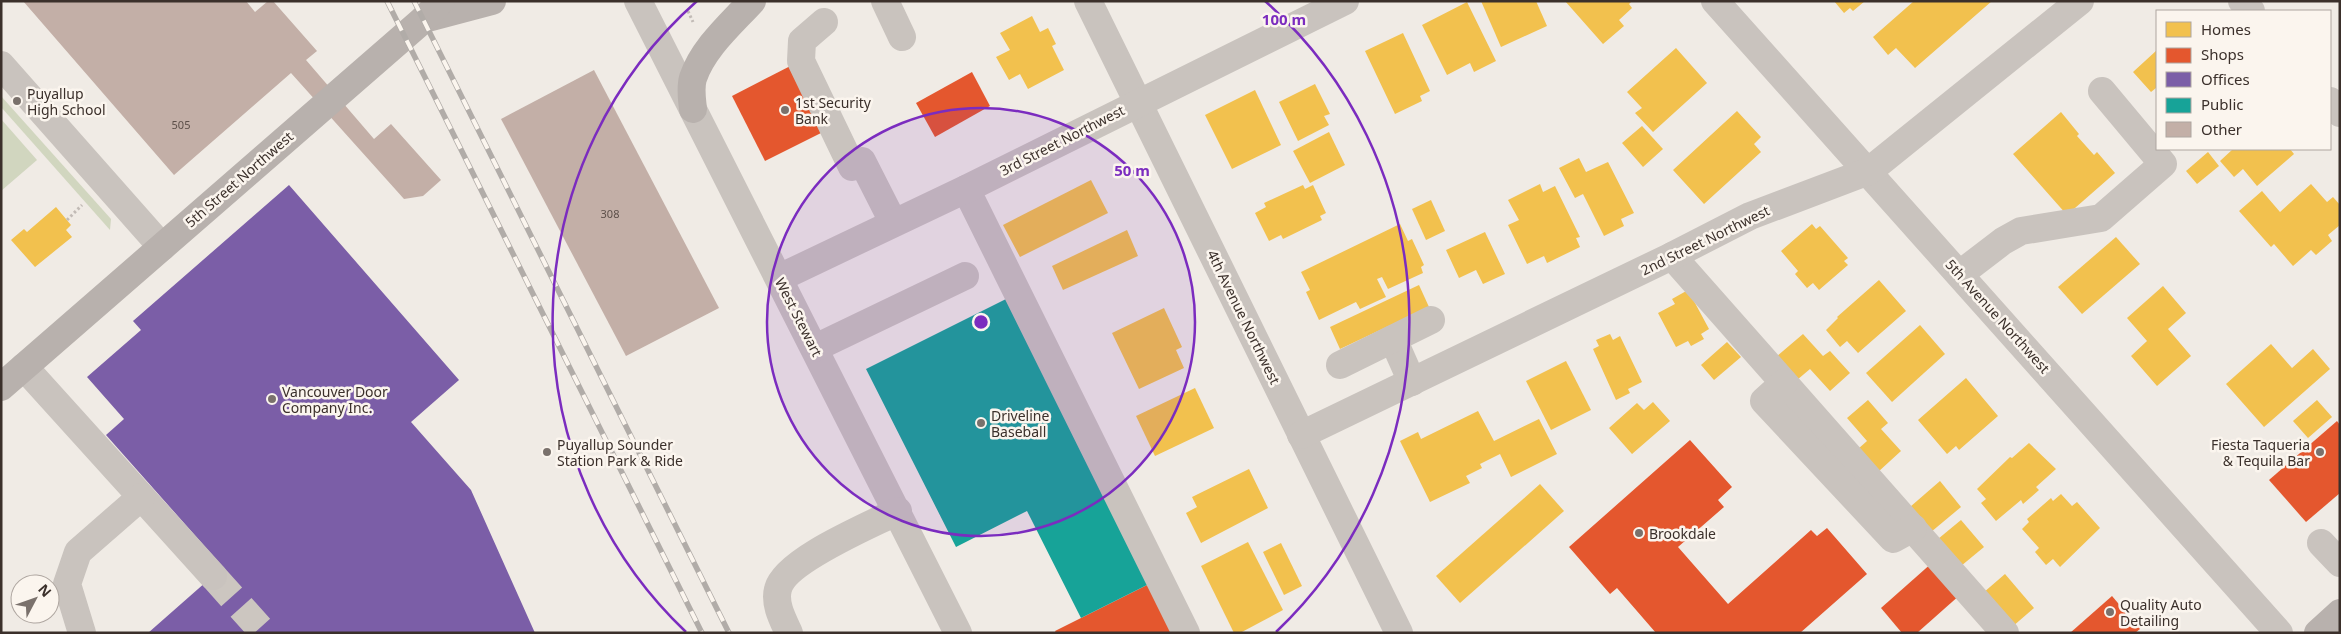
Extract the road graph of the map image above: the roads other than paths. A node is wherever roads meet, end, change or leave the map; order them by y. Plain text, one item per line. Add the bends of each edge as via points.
1 (492, 1) edge
2 (638, 1) edge
3 (752, 1) edge
4 (885, 1) edge
5 (1088, 1) edge
6 (1345, 1) edge
7 (1715, 1) edge
8 (2080, 1) edge
9 (432, 10) edge
10 (824, 22) dead end
11 (902, 37) dead end
12 (1, 65) edge
13 (2102, 91) dead end
14 (1139, 102) junction
15 (2331, 102) edge
16 (693, 109) junction
17 (2340, 112) edge
18 (1869, 171) junction
19 (966, 189) junction
20 (893, 222) junction
21 (162, 247) junction
22 (1672, 256) junction
23 (1960, 274) junction
24 (965, 276) dead end
25 (779, 278) junction
26 (1431, 320) dead end
27 (1393, 339) junction
28 (815, 348) junction
29 (1340, 365) dead end
30 (24, 367) junction
31 (1412, 382) junction
32 (1, 387) edge
33 (1301, 435) junction
34 (141, 497) junction
35 (898, 511) junction
36 (2321, 543) dead end
37 (2340, 564) edge
38 (213, 576) tunnel mouth
39 (2340, 613) edge
40 (1999, 630) edge
41 (82, 633) edge
42 (789, 633) edge
43 (958, 633) edge
44 (1186, 633) edge
45 (1398, 633) edge
46 (2279, 633) edge
47 (2318, 633) edge

1 - 9 main road, 5th Street Northwest
2 - 16 street, West Stewart
3 - 16 main road via 700,61 692,80
4 - 11 street
5 - 14 street, 4th Avenue Northwest
6 - 14 street, 3rd Street Northwest
7 - 18 street, 5th Avenue Northwest
8 - 18 street, 2nd Street Northwest
9 - 21 main road, 5th Street Northwest
10 - 20 street via 802,41 802,61 857,164
12 - 21 street
13 - 23 street via 2163,164 2100,218 2021,231
14 - 19 street, 3rd Street Northwest
14 - 33 street, 4th Avenue Northwest
15 - 17 street
16 - 25 street, West Stewart
18 - 22 street, 2nd Street Northwest via 1750,216
18 - 23 street, 5th Avenue Northwest
19 - 20 street, 3rd Street Northwest
19 - 44 street
20 - 25 street, 3rd Street Northwest
21 - 30 main road, 5th Street Northwest
22 - 31 street, 2nd Street Northwest
22 - 40 street
23 - 46 street, 5th Avenue Northwest
24 - 28 street
25 - 28 street, West Stewart
26 - 27 street
27 - 29 street
27 - 31 street
28 - 35 street, West Stewart
30 - 32 main road, 5th Street Northwest
30 - 34 street
31 - 33 street, 2nd Street Northwest
33 - 45 street, 4th Avenue Northwest
34 - 38 street
34 - 41 street via 78,552 67,584
35 - 42 street via 810,556 789,572 778,588 777,599 780,616
35 - 43 street, West Stewart
36 - 37 street
39 - 47 main road

